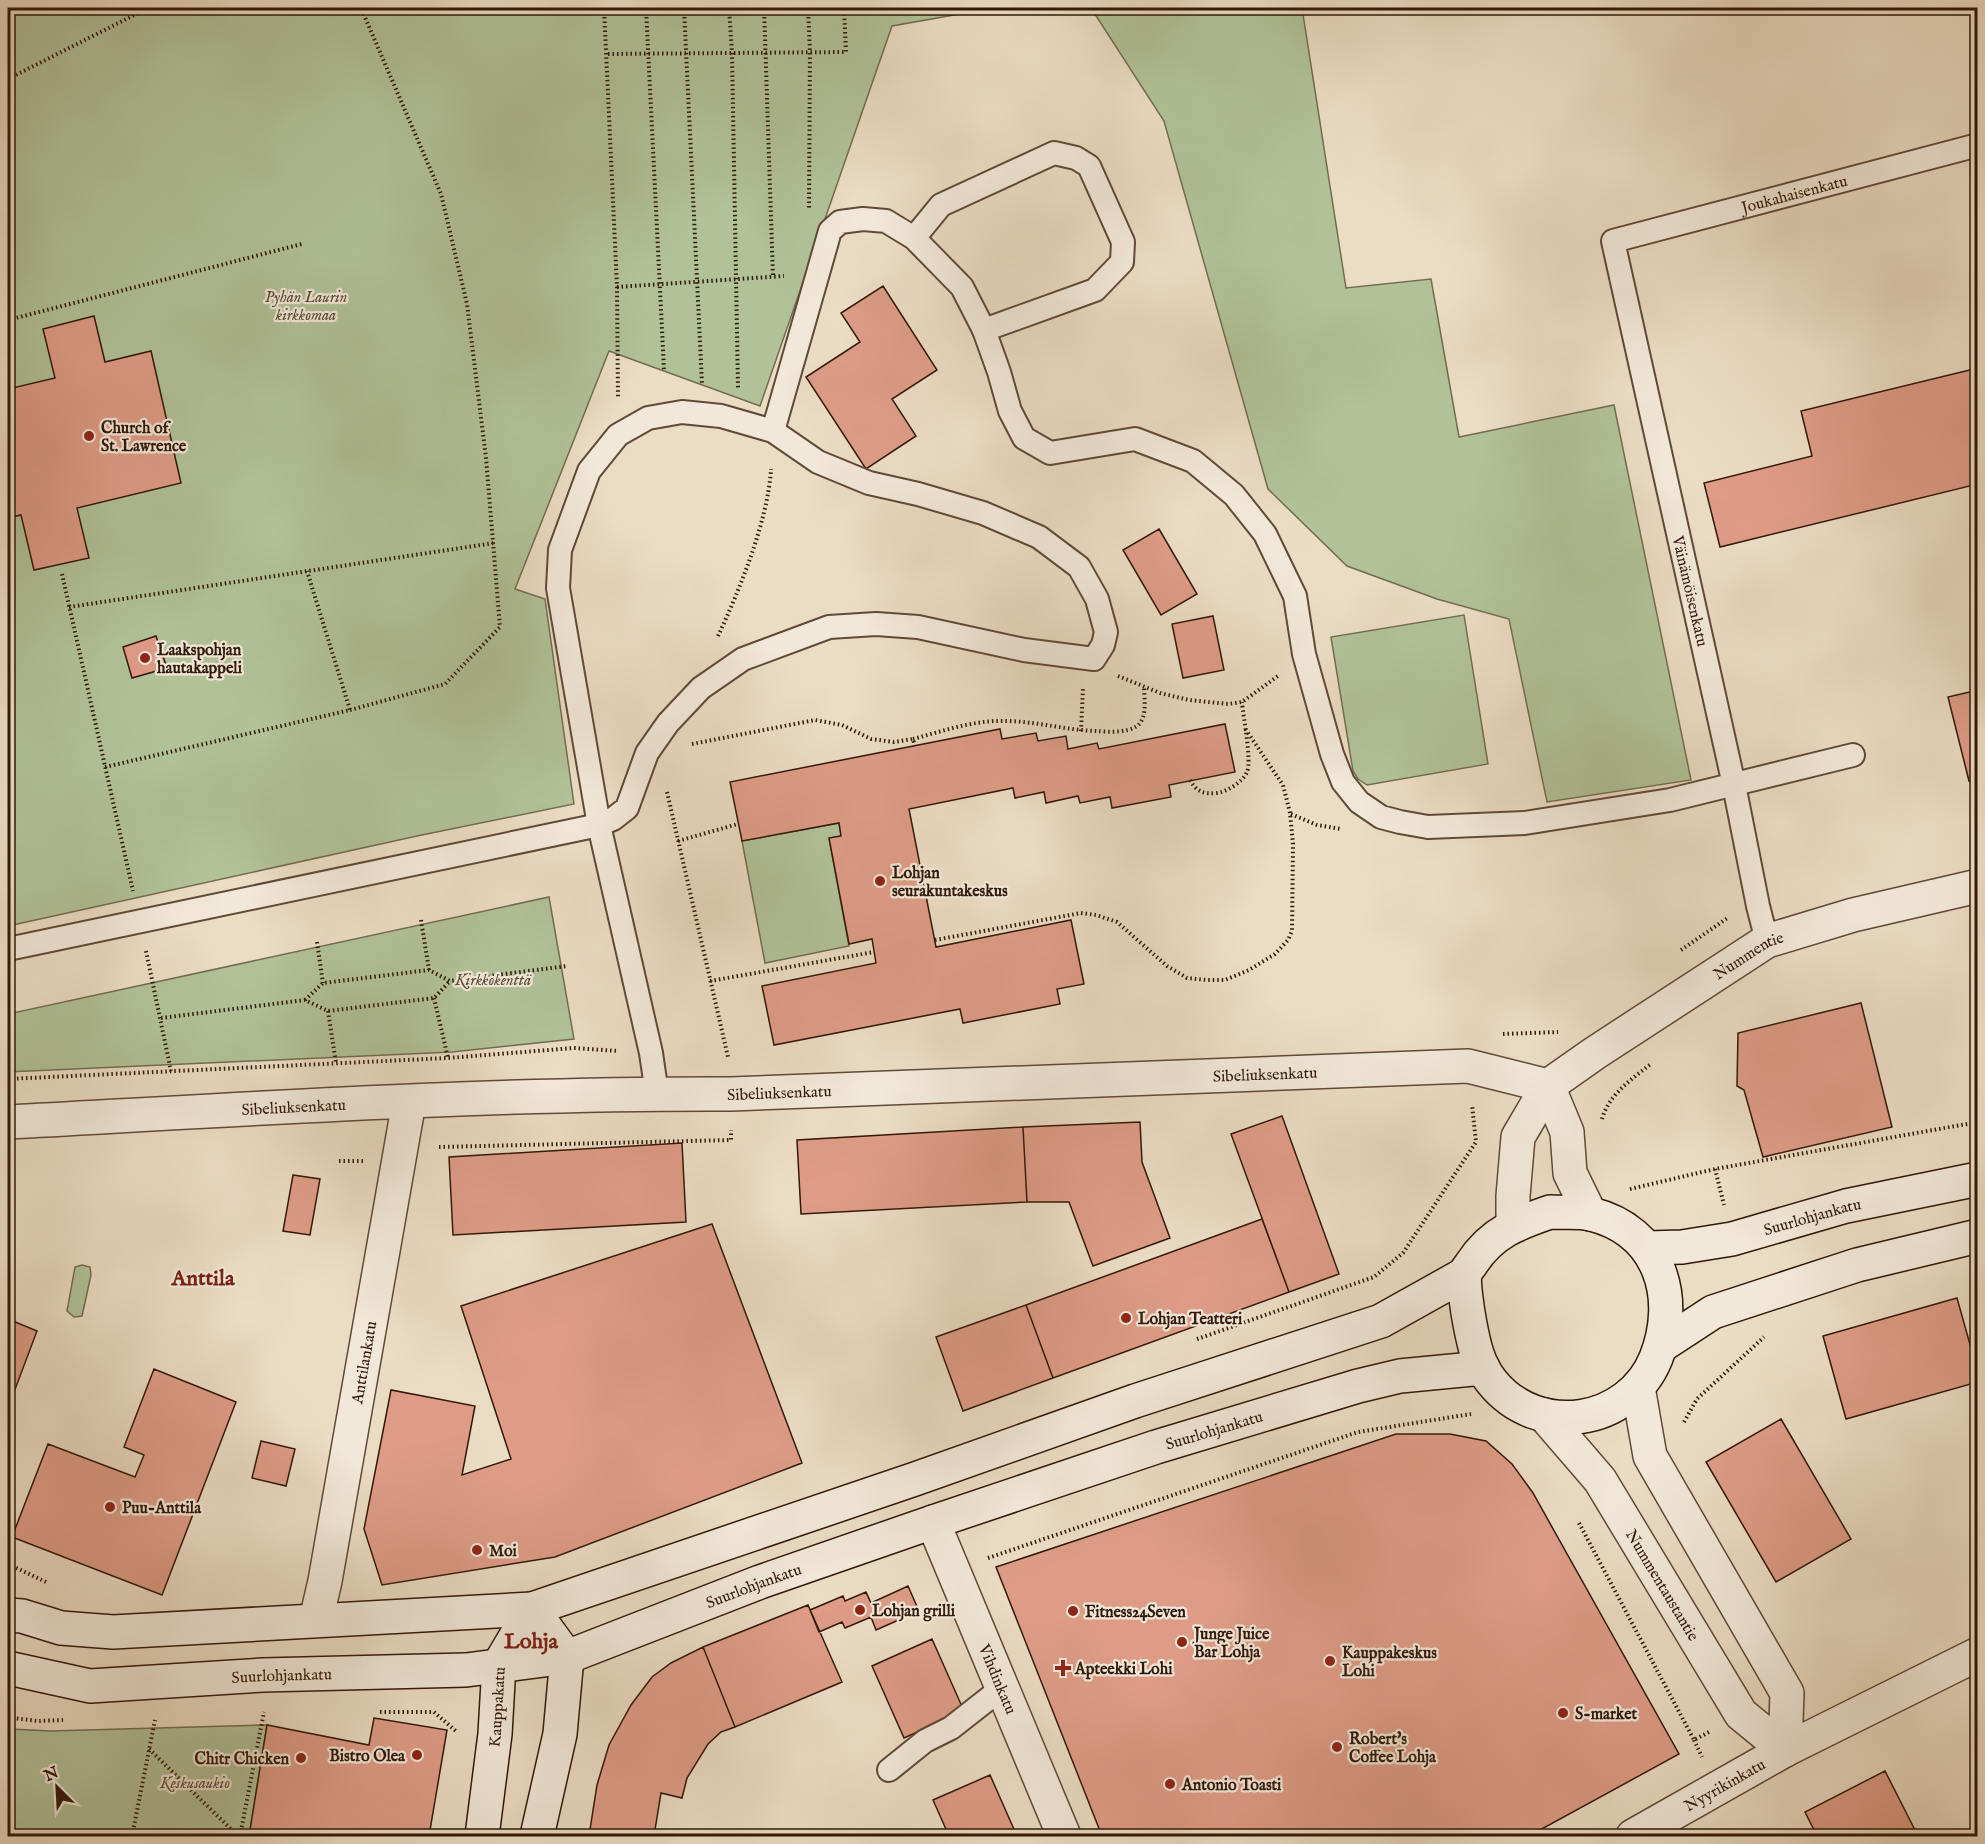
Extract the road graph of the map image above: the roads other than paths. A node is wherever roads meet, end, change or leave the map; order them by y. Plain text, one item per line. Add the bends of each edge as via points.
1 (1977, 145) edge
2 (914, 238) junction
3 (1613, 241) joint
4 (984, 330) junction
5 (773, 432) junction
6 (1853, 755) dead end
7 (1734, 785) junction
8 (599, 825) junction
9 (1977, 886) edge
10 (1767, 941) junction
11 (8, 949) edge
12 (1548, 1086) junction
13 (657, 1094) junction
14 (409, 1102) junction
15 (8, 1122) edge
16 (1977, 1179) edge
17 (1590, 1214) junction
18 (1513, 1225) junction
19 (1977, 1236) edge
20 (1648, 1248) junction
21 (1465, 1274) junction
22 (1661, 1346) junction
23 (1482, 1368) junction
24 (1638, 1387) junction
25 (1544, 1416) junction
26 (933, 1522) junction
27 (532, 1609) junction
28 (8, 1615) edge
29 (316, 1620) junction
30 (1977, 1654) edge
31 (567, 1657) junction
32 (499, 1665) junction
33 (8, 1668) edge
34 (1002, 1688) junction
35 (1785, 1750) junction
36 (889, 1770) dead end
37 (482, 1836) edge
38 (537, 1836) edge
39 (1064, 1836) edge
40 (1632, 1836) edge

1 - 3 lane, Joukahaisenkatu
2 - 4 lane via 962,286
2 - 4 lane via 941,205 1054,153 1089,166 1123,242 1122,262 1095,290
2 - 5 lane via 886,221 863,219 840,222 830,231
3 - 7 lane, Väinämöisenkatu
4 - 7 lane via 1010,411 1024,438 1050,453 1135,439 1193,461 1234,495 1265,534 1295,596 1304,654 1343,782 1359,802 1381,817 1428,827 1525,823 1670,800
5 - 8 lane via 721,416 682,412 648,418 618,435 589,471 560,550 558,588
5 - 8 lane via 818,462 869,483 983,513 1039,537 1079,567 1097,599 1106,632 1103,645 1094,659 1024,650 918,627 829,627 743,659 701,688 668,723 647,753 627,808
6 - 7 lane
7 - 10 lane, Väinämöisenkatu
8 - 11 lane
8 - 13 lane
9 - 10 main road, Nummentie via 1853,915
10 - 12 main road, Nummentie
12 - 13 main road, Sibeliuksenkatu via 1468,1066
12 - 17 main road via 1567,1132 1570,1173
12 - 18 main road, Nummentie via 1518,1137
13 - 14 main road, Sibeliuksenkatu
14 - 15 main road, Sibeliuksenkatu
14 - 29 main road, Anttilankatu
16 - 20 main road, Suurlohjankatu via 1846,1206 1732,1239
17 - 18 main road via 1550,1212
17 - 20 main road via 1618,1224
18 - 21 main road via 1478,1254
19 - 22 main road via 1857,1265 1713,1312
20 - 22 main road via 1665,1291
21 - 23 main road via 1467,1311
21 - 27 main road via 1381,1321 1135,1401
22 - 24 main road
23 - 25 main road via 1505,1396
23 - 26 main road, Suurlohjankatu via 1400,1376 1358,1386
24 - 25 main road via 1621,1402 1591,1415
24 - 35 main road via 1650,1456 1787,1693
25 - 35 main road, Nummentaustantie via 1600,1480 1741,1714
26 - 31 main road, Suurlohjankatu via 760,1582
26 - 34 main road, Vihdinkatu
27 - 29 main road
27 - 31 main road
27 - 32 main road, Kauppakatu
28 - 29 main road via 61,1628 113,1632
30 - 35 main road
31 - 32 main road, Suurlohjankatu
31 - 38 main road via 560,1734
32 - 33 main road, Suurlohjankatu via 466,1670 263,1675 90,1686
32 - 37 main road, Kauppakatu
34 - 36 lane
34 - 39 main road, Vihdinkatu
35 - 40 main road, Nyyrikinkatu

